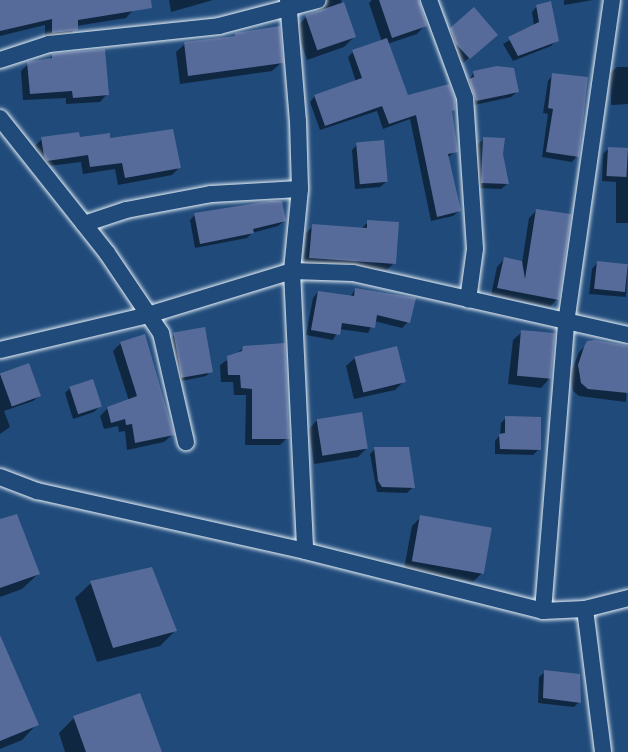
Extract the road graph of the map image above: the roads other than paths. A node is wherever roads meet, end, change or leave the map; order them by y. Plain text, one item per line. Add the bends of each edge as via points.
1 (318, 0) edge
2 (429, 0) edge
3 (612, 0) edge
4 (290, 4) edge
5 (0, 60) edge
6 (0, 118) edge
7 (300, 189) junction
8 (84, 224) junction
9 (292, 271) junction
10 (468, 300) junction
11 (148, 315) junction
12 (566, 323) junction
13 (628, 335) edge
14 (0, 350) edge
15 (186, 442) dead end
16 (0, 477) edge
17 (305, 551) junction
18 (627, 594) edge
19 (585, 609) junction
20 (544, 611) junction
21 (603, 752) edge

1 - 4 street
2 - 10 street via 466,98 475,249
3 - 12 street
4 - 5 street via 219,26 49,44
4 - 7 street
6 - 8 street
7 - 8 street via 211,194 126,210
7 - 9 street
8 - 11 street
9 - 10 street via 353,273
9 - 11 street
9 - 17 street
10 - 12 street
11 - 14 street
11 - 15 street via 160,332
12 - 13 street
12 - 20 street
16 - 17 street via 37,491
17 - 20 street
18 - 19 street
19 - 20 street
19 - 21 street

